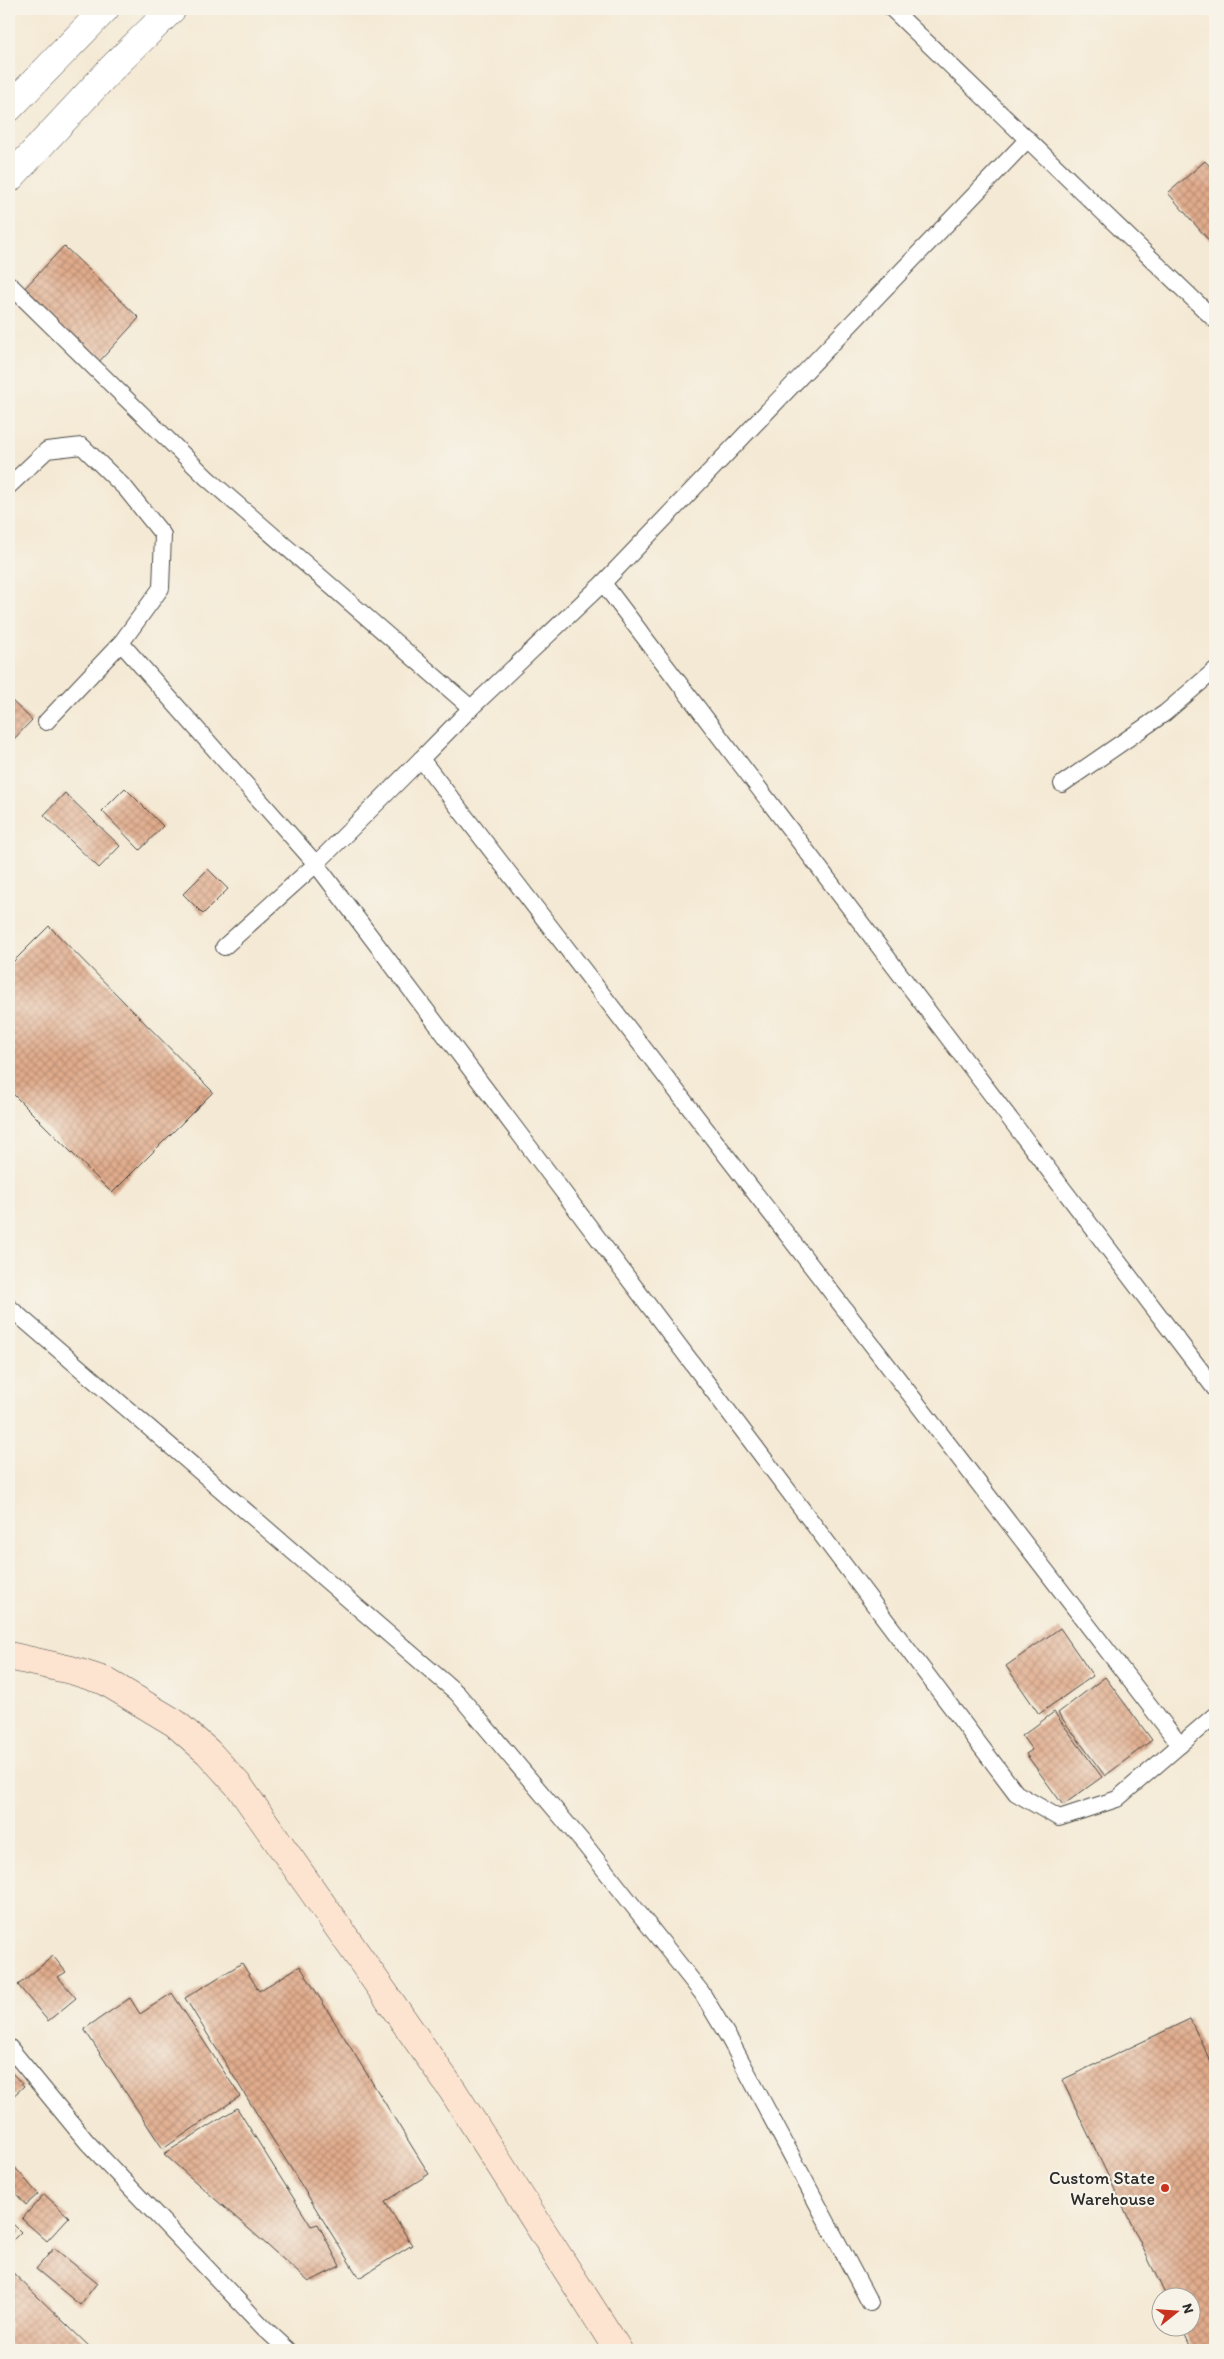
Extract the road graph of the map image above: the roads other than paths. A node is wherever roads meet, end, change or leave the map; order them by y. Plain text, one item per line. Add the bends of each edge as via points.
1 (105, 9) edge
2 (172, 9) edge
3 (892, 9) edge
4 (9, 108) edge
5 (1028, 139) junction
6 (9, 178) edge
7 (9, 284) edge
8 (1215, 320) edge
9 (9, 486) edge
10 (603, 583) junction
11 (121, 643) junction
12 (1215, 670) edge
13 (471, 708) junction
14 (46, 722) dead end
15 (421, 759) junction
16 (1062, 784) dead end
17 (316, 864) junction
18 (224, 947) dead end
19 (9, 1307) edge
20 (1215, 1389) edge
21 (9, 1656) edge
22 (1215, 1715) edge
23 (1180, 1745) junction
24 (9, 2048) edge
25 (870, 2303) dead end
26 (288, 2350) edge
27 (618, 2350) edge

1 - 4 street
2 - 6 street
3 - 5 lane
5 - 8 lane
5 - 10 lane
7 - 13 lane via 207,478
9 - 11 lane via 47,450 82,446 126,489 163,535 161,588
10 - 13 lane
10 - 20 lane
11 - 14 lane
11 - 17 lane
12 - 16 lane via 1165,713
13 - 15 lane
15 - 17 lane
15 - 23 lane
17 - 18 lane
17 - 23 lane via 1016,1793 1059,1818 1116,1799
19 - 25 lane via 458,1693 585,1845 702,1993
21 - 27 main road via 105,1681 176,1723 239,1786 452,2091
22 - 23 lane
24 - 26 lane via 87,2142

